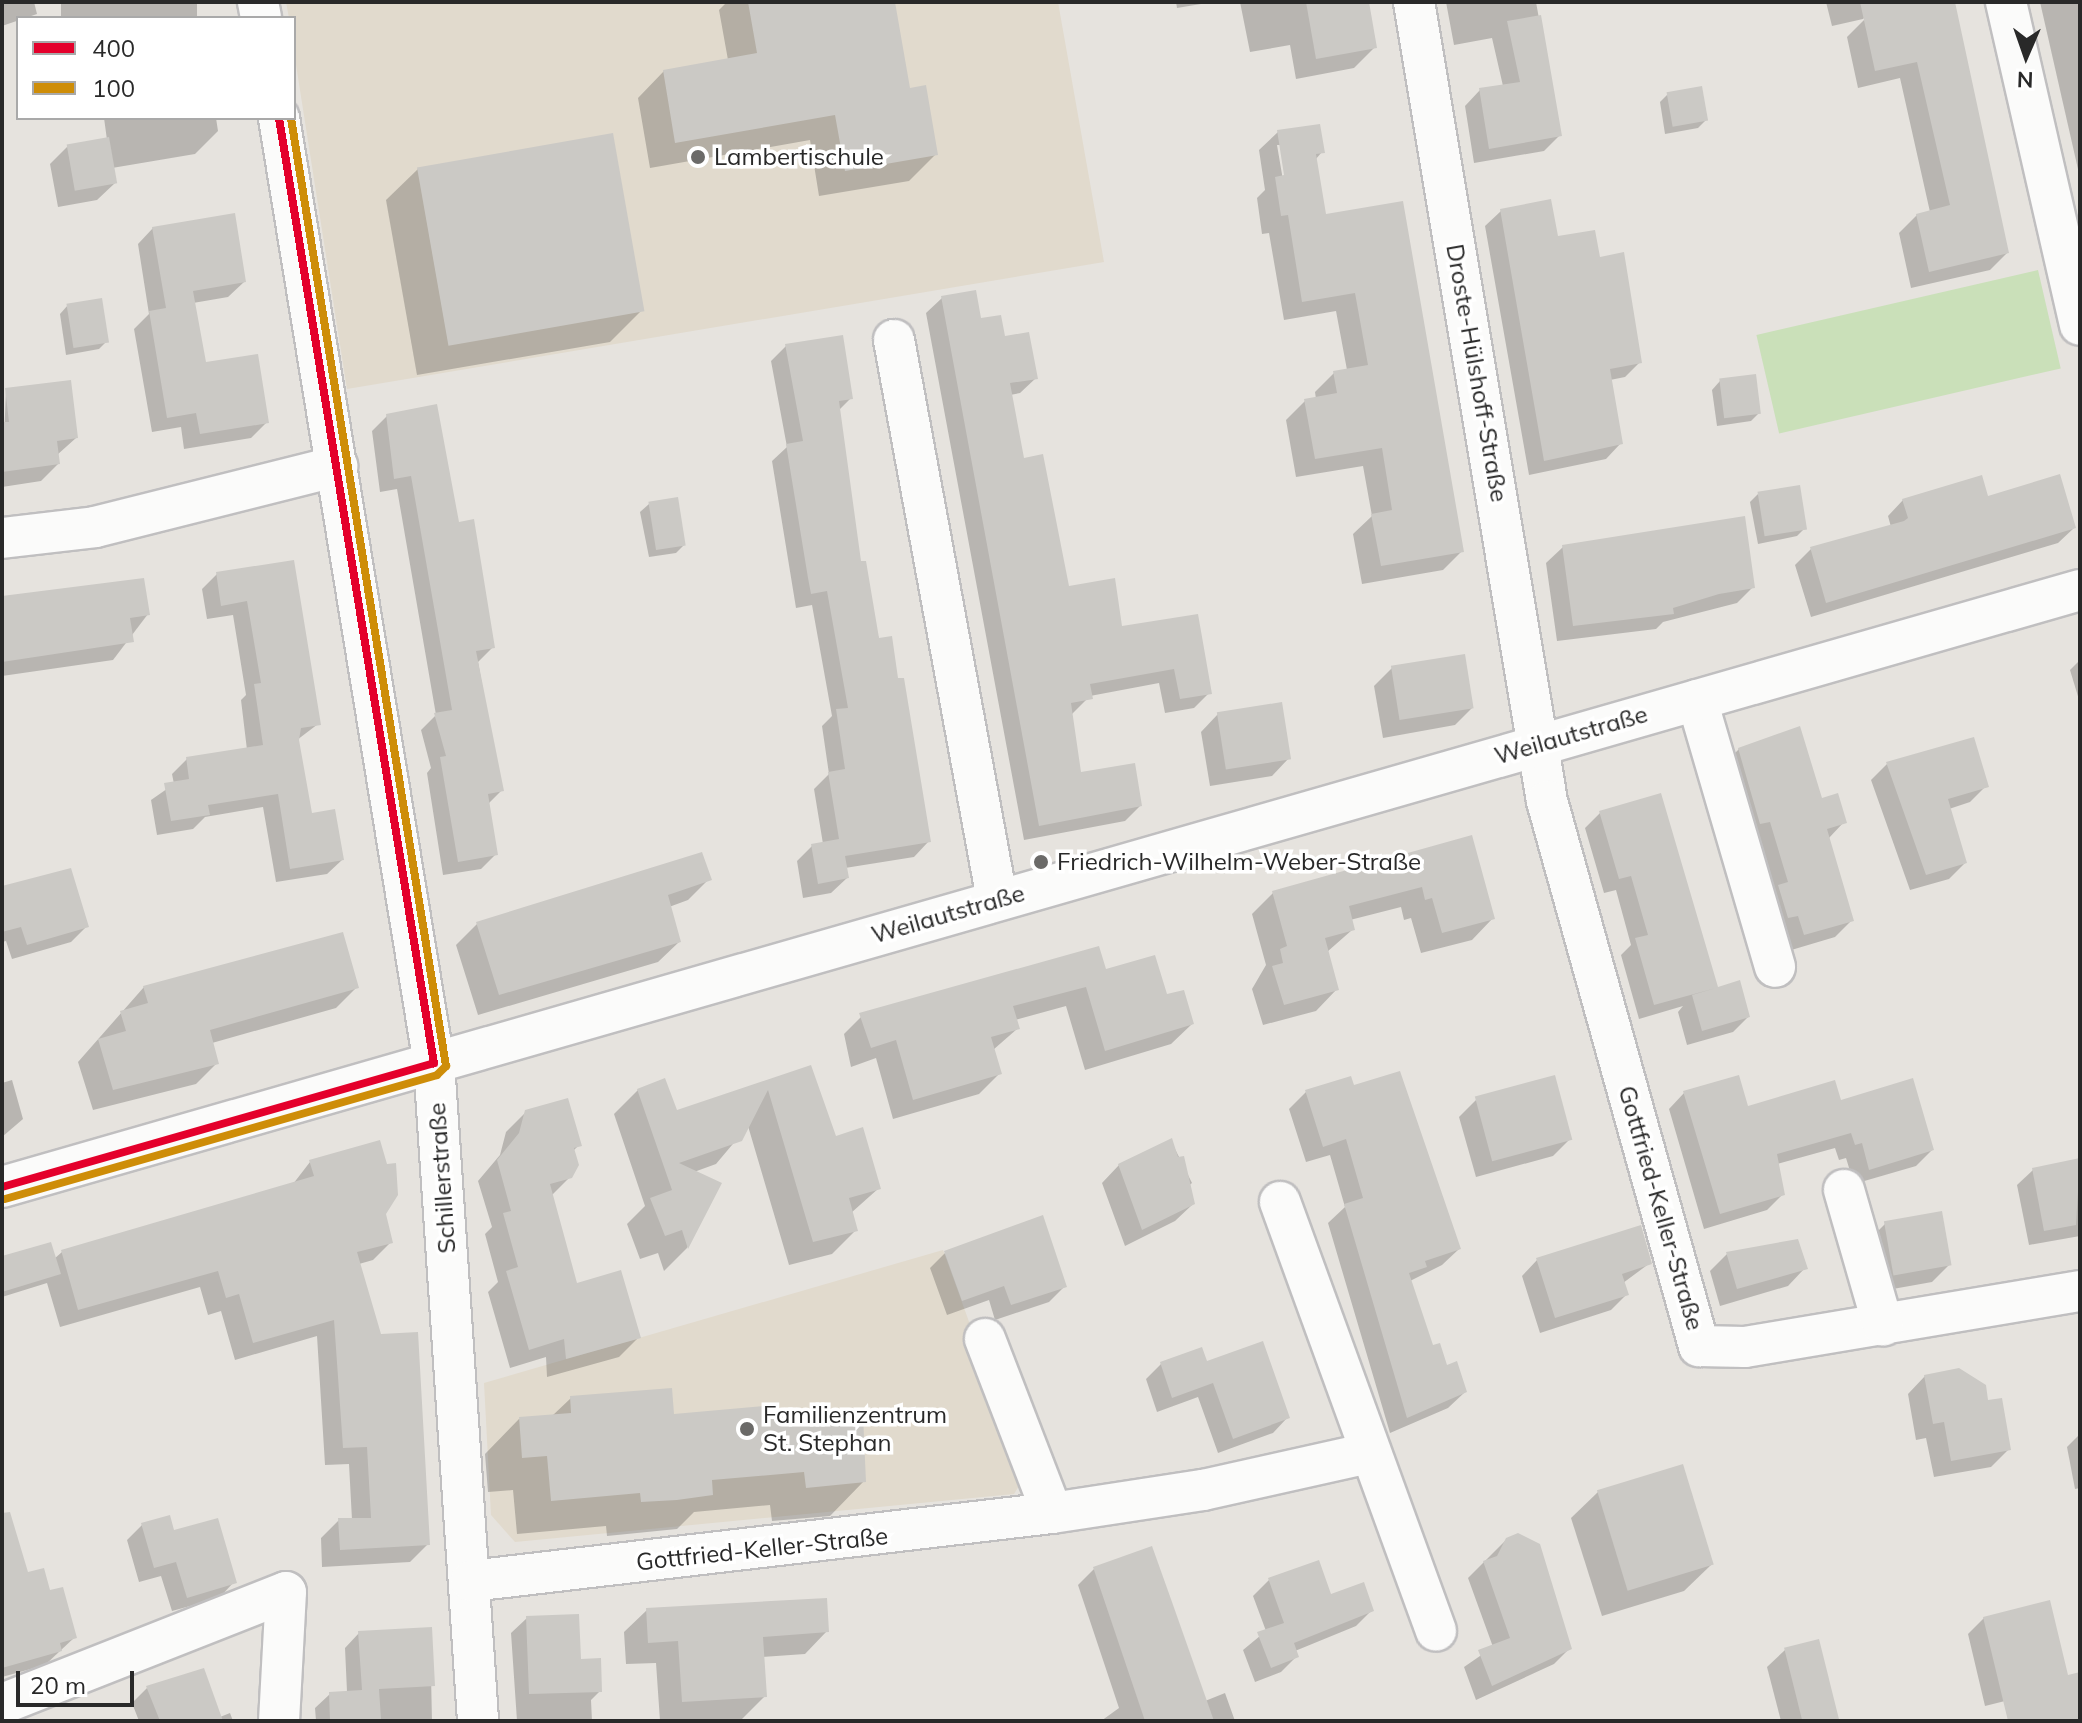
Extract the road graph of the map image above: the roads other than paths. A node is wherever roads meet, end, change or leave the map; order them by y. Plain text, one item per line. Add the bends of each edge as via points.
1 (1414, 2) edge
2 (2006, 2) edge
3 (279, 120) edge
4 (2080, 325) edge
5 (894, 340) dead end
6 (337, 466) junction
7 (2, 538) edge
8 (2080, 590) edge
9 (1697, 700) junction
10 (1539, 744) junction
11 (997, 899) junction
12 (1775, 967) dead end
13 (434, 1063) junction
14 (2, 1187) edge
15 (1844, 1190) dead end
16 (1280, 1202) dead end
17 (2080, 1291) edge
18 (1883, 1325) junction
19 (985, 1339) dead end
20 (1369, 1453) junction
21 (1052, 1513) junction
22 (471, 1581) junction
23 (1436, 1630) dead end
24 (6, 1709) edge
25 (279, 1721) edge
26 (478, 1721) edge

1 - 10 street, Droste-Hülshoff-Straße
2 - 4 street
3 - 6 street, Schillerstraße
5 - 11 street
6 - 7 street via 95,527
6 - 13 street, Schillerstraße
8 - 9 street, Weilautstraße
9 - 10 street, Weilautstraße
9 - 12 street
10 - 11 street, Weilautstraße
10 - 18 street, Gottfried-Keller-Straße via 1547,801 1699,1346 1745,1347
11 - 13 street, Weilautstraße
13 - 14 street, Weilautstraße
13 - 22 street, Schillerstraße
15 - 18 street
16 - 20 street
17 - 18 street, Gottfried-Keller-Straße
19 - 21 street
20 - 21 street, Gottfried-Keller-Straße via 1203,1490
20 - 23 street
21 - 22 street, Gottfried-Keller-Straße
22 - 26 street, Schillerstraße
24 - 25 street via 286,1592

